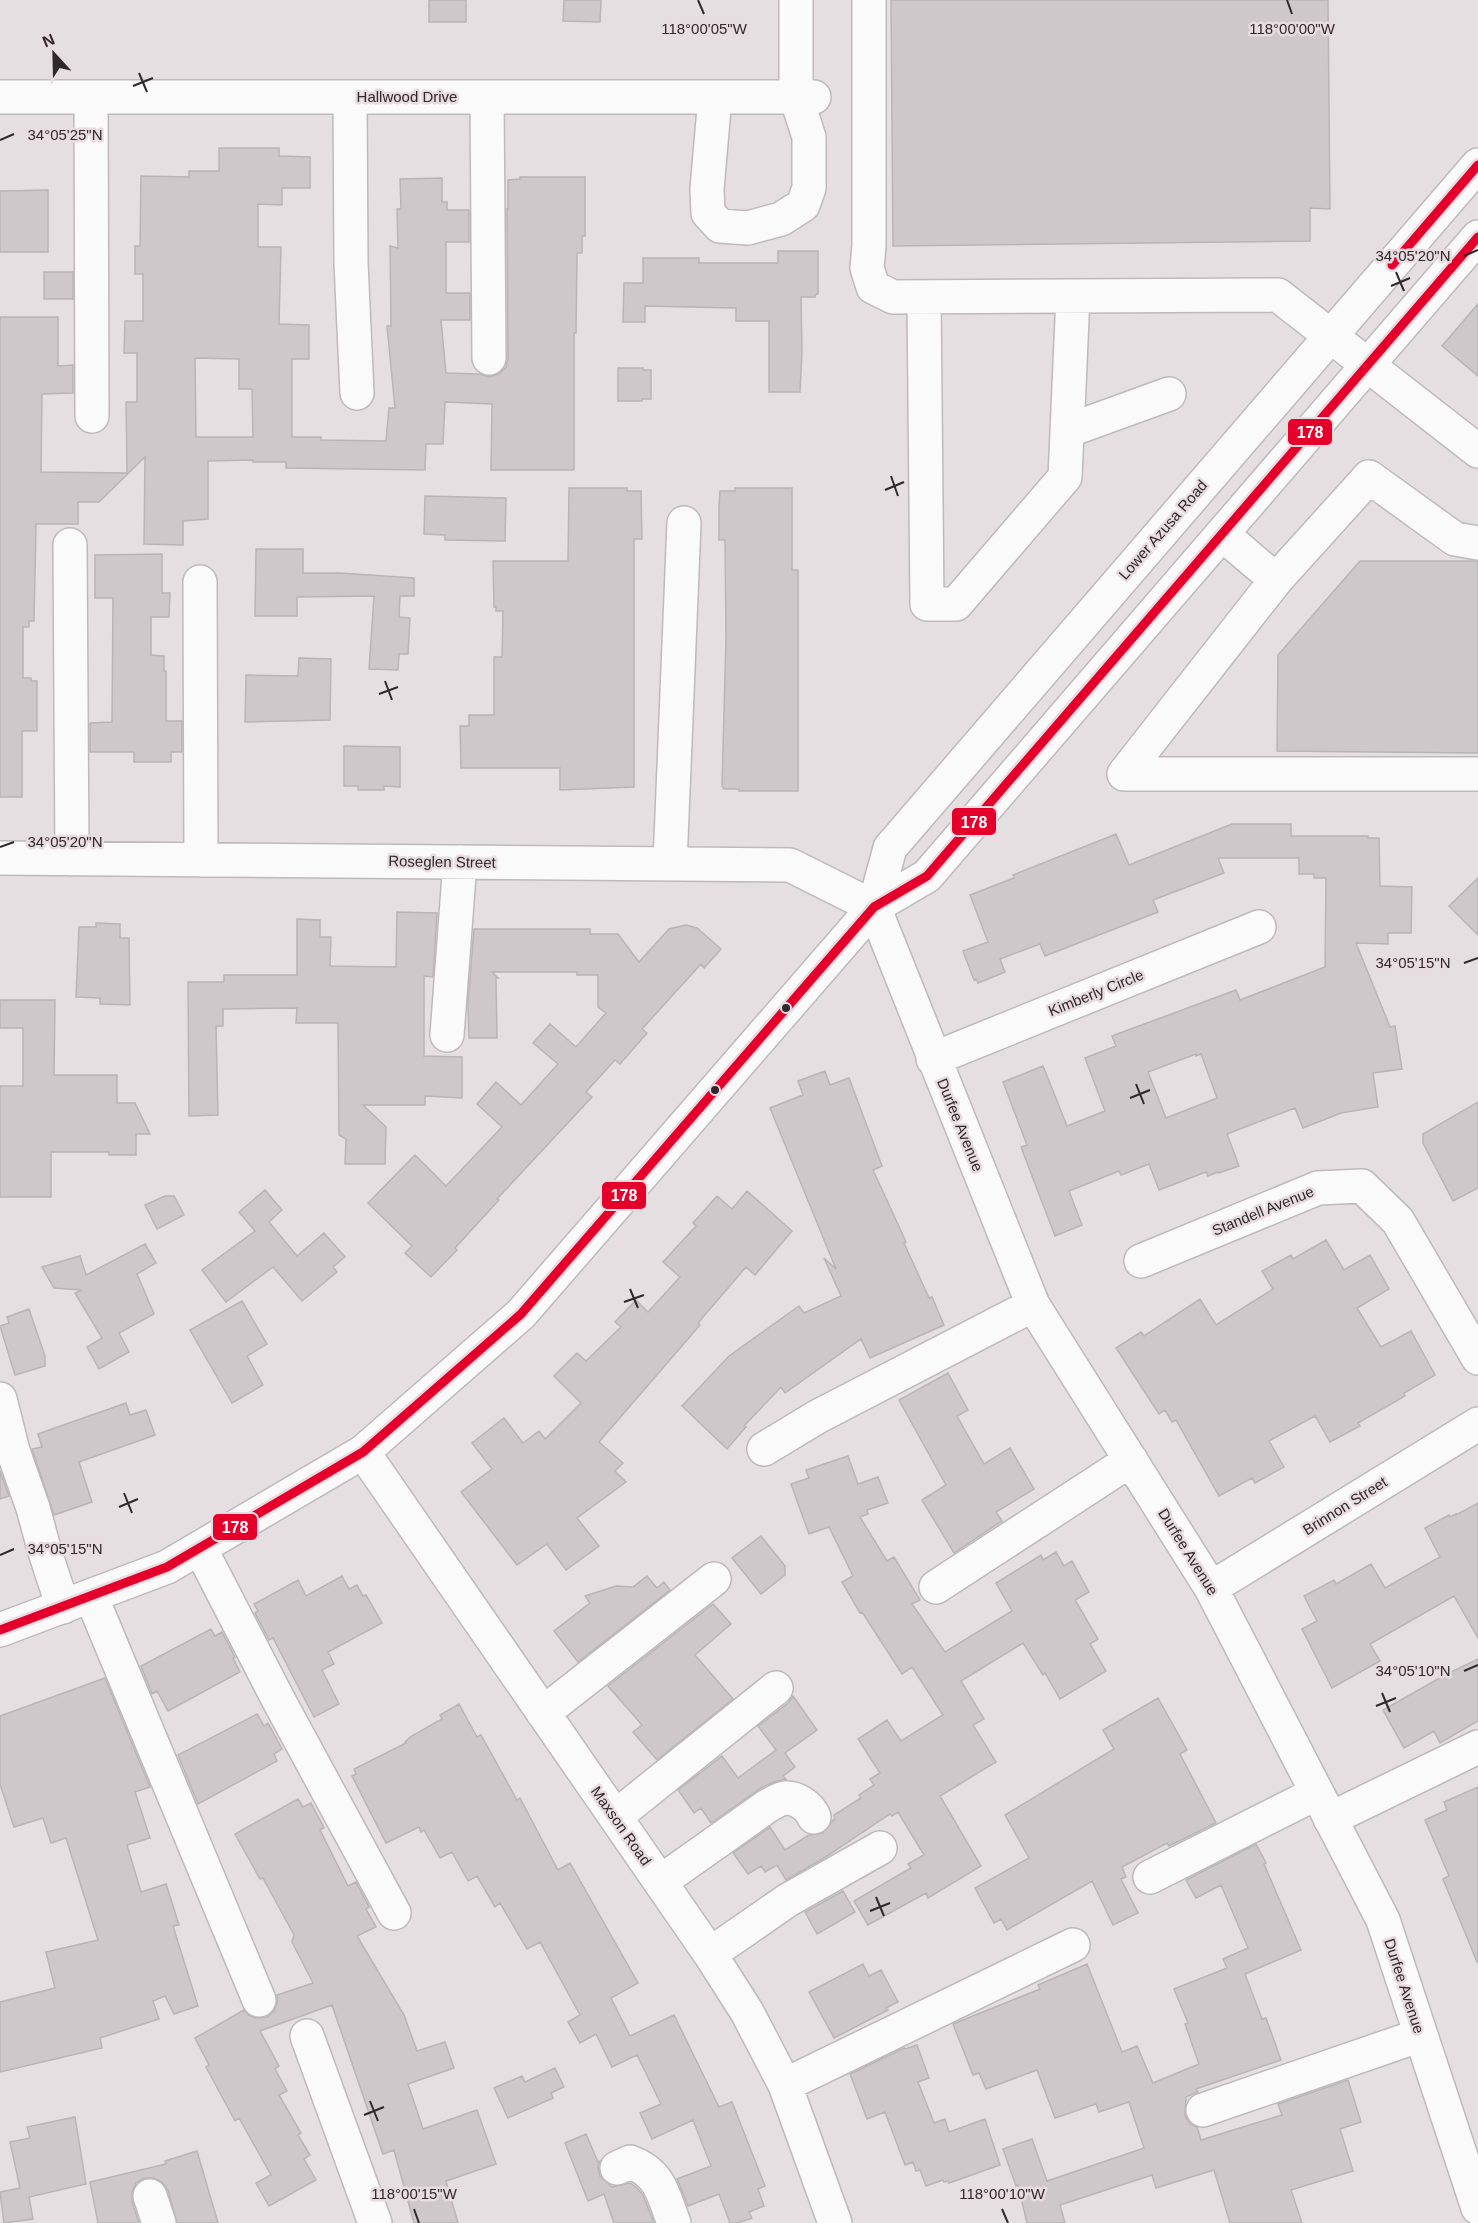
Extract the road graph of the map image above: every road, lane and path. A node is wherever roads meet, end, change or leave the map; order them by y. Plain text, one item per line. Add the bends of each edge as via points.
1 (796, 0) edge
2 (869, 0) edge
3 (0, 97) edge
4 (91, 97) junction
5 (350, 97) junction
6 (487, 97) junction
7 (715, 97) junction
8 (805, 97) junction
9 (1478, 165) edge
10 (1478, 237) edge
11 (1073, 296) junction
12 (924, 297) junction
13 (1331, 336) junction
14 (489, 358) dead end
15 (1367, 365) junction
16 (357, 393) dead end
17 (1169, 394) dead end
18 (93, 416) dead end
19 (1067, 431) junction
20 (1478, 451) edge
21 (684, 523) dead end
22 (1222, 534) junction
23 (1478, 543) edge
24 (70, 545) dead end
25 (1276, 580) junction
26 (200, 582) dead end
27 (1478, 774) edge
28 (0, 858) edge
29 (72, 859) junction
30 (201, 860) junction
31 (460, 862) junction
32 (670, 864) junction
33 (874, 908) junction
34 (1259, 927) dead end
35 (447, 1035) dead end
36 (933, 1059) junction
37 (1141, 1261) dead end
38 (1033, 1305) junction
39 (1478, 1358) edge
40 (0, 1399) edge
41 (1478, 1424) edge
42 (764, 1449) dead end
43 (363, 1452) junction
44 (1131, 1460) junction
45 (200, 1548) junction
46 (714, 1579) dead end
47 (936, 1587) dead end
48 (1211, 1587) junction
49 (77, 1601) junction
50 (0, 1630) edge
51 (776, 1688) dead end
52 (543, 1713) junction
53 (1478, 1747) edge
54 (1324, 1806) junction
55 (615, 1817) junction
56 (814, 1817) dead end
57 (880, 1848) dead end
58 (1150, 1877) dead end
59 (660, 1882) junction
60 (394, 1913) dead end
61 (1073, 1946) dead end
62 (710, 1954) junction
63 (259, 2000) dead end
64 (1421, 2035) junction
65 (307, 2036) dead end
66 (785, 2085) junction
67 (1203, 2110) dead end
68 (617, 2168) dead end
69 (1478, 2208) edge
70 (375, 2223) edge
71 (674, 2223) edge
72 (835, 2223) edge

1 - 8 street
2 - 12 street via 867,268 873,287 892,297
3 - 4 street, Hallwood Drive
4 - 5 street, Hallwood Drive
4 - 18 street
5 - 6 street, Hallwood Drive
5 - 16 street
6 - 7 street, Hallwood Drive
6 - 14 street
7 - 8 street, Hallwood Drive
7 - 8 street via 708,213 720,226 748,228 781,219 803,205 809,188
9 - 13 street, Lower Azusa Road
10 - 15 street, Lower Azusa Road
11 - 12 street
11 - 13 street via 1278,295
11 - 19 street
12 - 19 street via 927,604 956,604 1065,477
13 - 15 street
13 - 33 street, Lower Azusa Road via 890,848
15 - 20 street
15 - 22 street, Lower Azusa Road
17 - 19 street
21 - 32 street
22 - 25 street
22 - 33 street, Lower Azusa Road via 927,876
23 - 25 street via 1455,539 1369,477
24 - 29 street
25 - 27 street via 1124,774
26 - 30 street
28 - 29 street, Roseglen Street
29 - 30 street, Roseglen Street
30 - 31 street, Roseglen Street
31 - 32 street, Roseglen Street
31 - 35 street
32 - 33 street, Roseglen Street via 790,866
33 - 36 street, Durfee Avenue
33 - 43 street, Lower Azusa Road via 521,1314
34 - 36 street, Kimberly Circle
36 - 38 street, Durfee Avenue
37 - 39 street, Standell Avenue via 1318,1188 1362,1186 1398,1221
38 - 42 street via 817,1417
38 - 44 street, Durfee Avenue
40 - 49 street via 45,1552
41 - 48 street, Brinnon Street
43 - 45 street, Lower Azusa Road
43 - 52 street, Maxson Road
44 - 47 street
44 - 48 street, Durfee Avenue
45 - 49 street, Lower Azusa Road via 167,1567
45 - 60 street
46 - 52 street
48 - 54 street, Durfee Avenue
49 - 50 street, Lower Azusa Road
49 - 63 street
51 - 55 street
52 - 55 street, Maxson Road
53 - 54 street
54 - 58 street
54 - 64 street, Durfee Avenue via 1383,1920
55 - 59 street, Maxson Road
56 - 59 street via 810,1809 785,1798 757,1812
57 - 62 street via 788,1900
59 - 62 street, Maxson Road
61 - 66 street
62 - 66 street, Maxson Road via 747,2012
64 - 67 street
64 - 69 street, Durfee Avenue
65 - 70 street
66 - 72 street, Maxson Road
68 - 71 street via 630,2162 644,2167 657,2180

